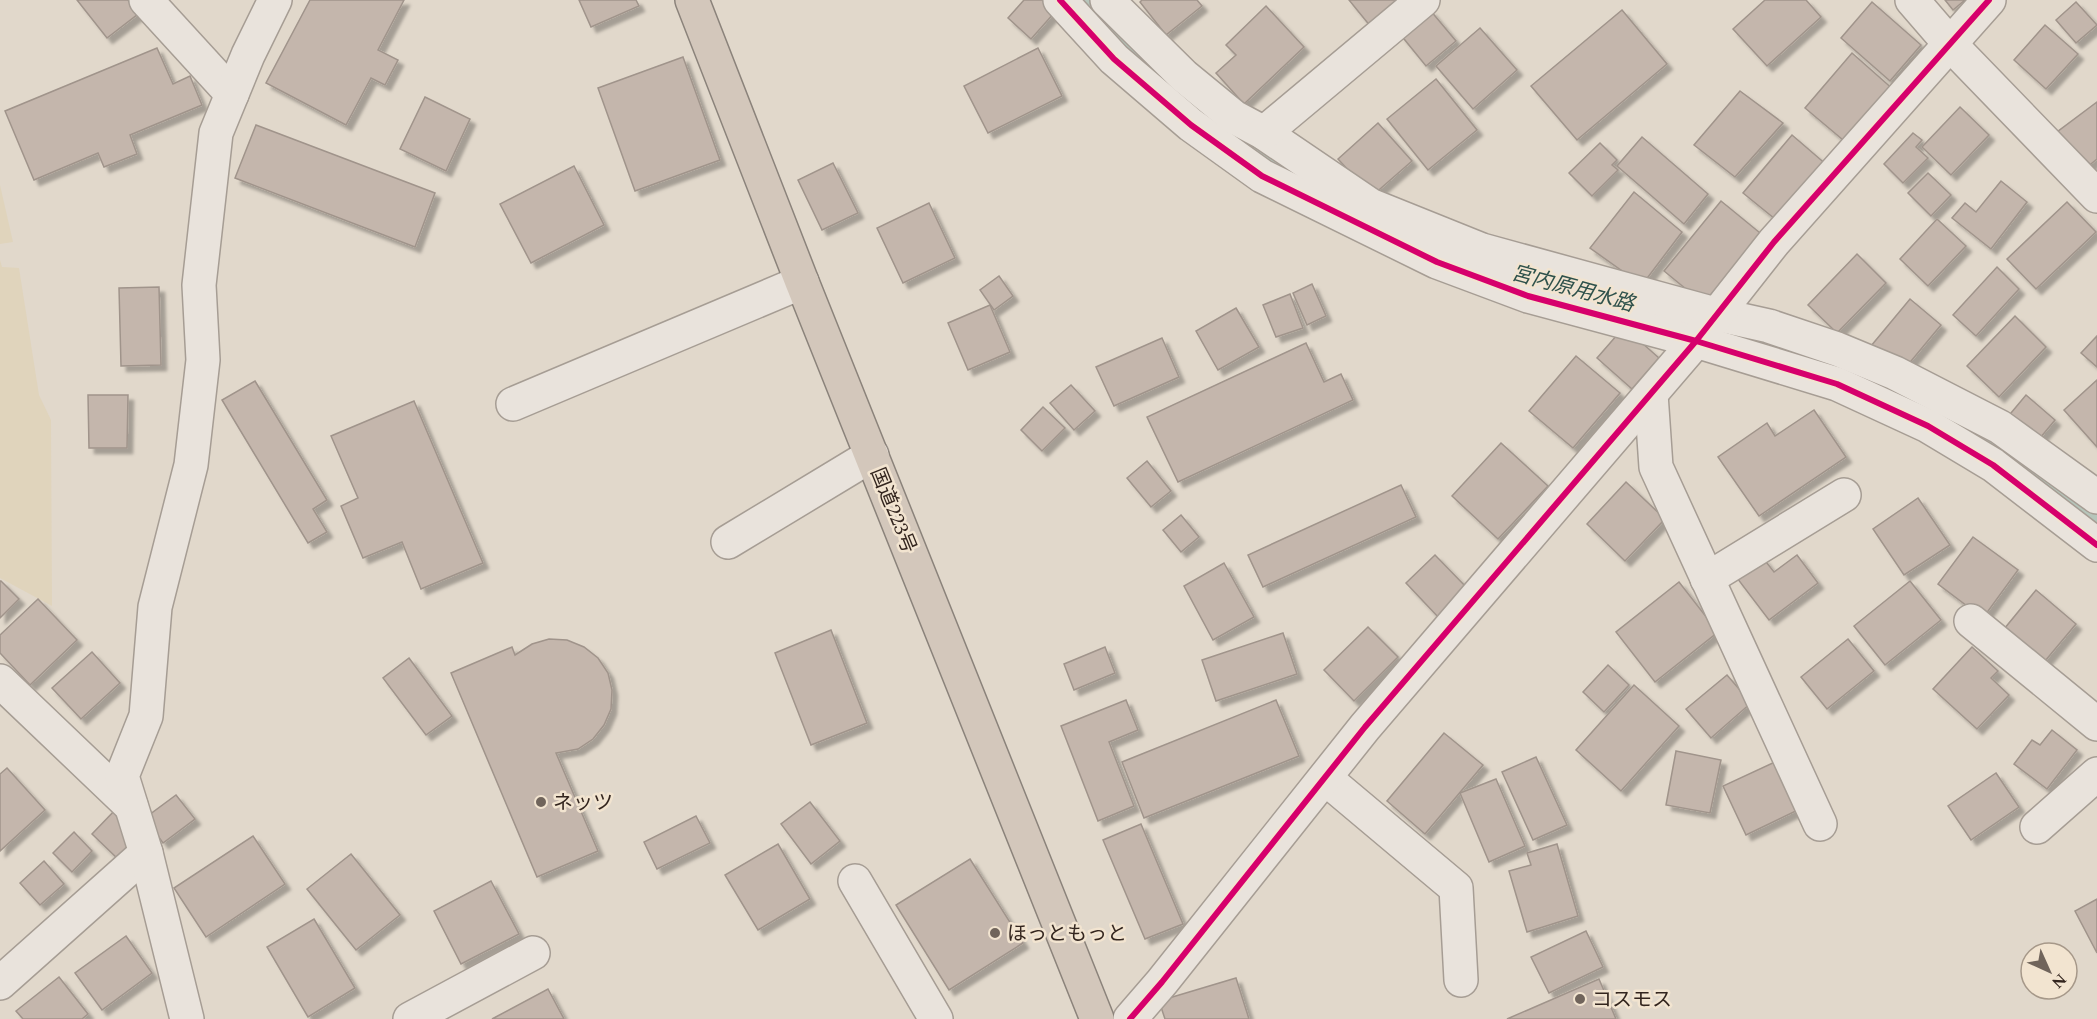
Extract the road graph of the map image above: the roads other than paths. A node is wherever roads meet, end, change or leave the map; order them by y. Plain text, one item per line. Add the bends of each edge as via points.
1 (146, 0) edge
2 (275, 0) edge
3 (692, 0) edge
4 (1060, 0) edge
5 (1107, 0) edge
6 (1423, 0) edge
7 (1912, 0) edge
8 (1989, 0) edge
9 (1950, 44) junction
10 (232, 94) junction
11 (1264, 132) junction
12 (2097, 196) edge
13 (802, 282) junction
14 (1715, 314) junction
15 (1696, 341) junction
16 (1651, 394) junction
17 (513, 404) dead end
18 (872, 455) junction
19 (2093, 488) edge
20 (1844, 495) dead end
21 (728, 542) dead end
22 (2097, 545) edge
23 (1707, 579) junction
24 (1971, 621) dead end
25 (0, 681) edge
26 (2097, 724) edge
27 (2097, 774) edge
28 (1325, 778) junction
29 (132, 807) junction
30 (1820, 824) dead end
31 (2037, 827) dead end
32 (146, 853) junction
33 (855, 881) dead end
34 (533, 953) dead end
35 (1461, 980) dead end
36 (0, 983) edge
37 (187, 1019) edge
38 (410, 1019) edge
39 (936, 1019) edge
40 (1097, 1019) edge
41 (1130, 1019) edge

1 - 10 street
2 - 10 street
3 - 13 highway, 国道223号
4 - 15 street via 1114,59 1191,125 1262,176 1448,266 1528,296
5 - 11 street via 1184,76 1234,117
6 - 11 street
7 - 9 street
8 - 9 street
9 - 12 street
9 - 14 street
10 - 29 street via 216,133 199,285 203,360 191,465 155,607 146,716 122,776
11 - 14 street via 1370,205 1482,250
13 - 17 street
13 - 18 highway, 国道223号
14 - 15 street
14 - 19 street via 1769,326 1896,373 2000,427
15 - 16 street
15 - 22 street via 1837,384 1928,426 1993,465
16 - 23 street via 1656,467
16 - 28 street
18 - 21 street
18 - 40 highway, 国道223号
20 - 23 street
23 - 30 street
24 - 26 street
25 - 29 street
27 - 31 street
28 - 35 street via 1456,888
28 - 41 street
29 - 32 street
32 - 36 street
32 - 37 street
33 - 39 street
34 - 38 street

